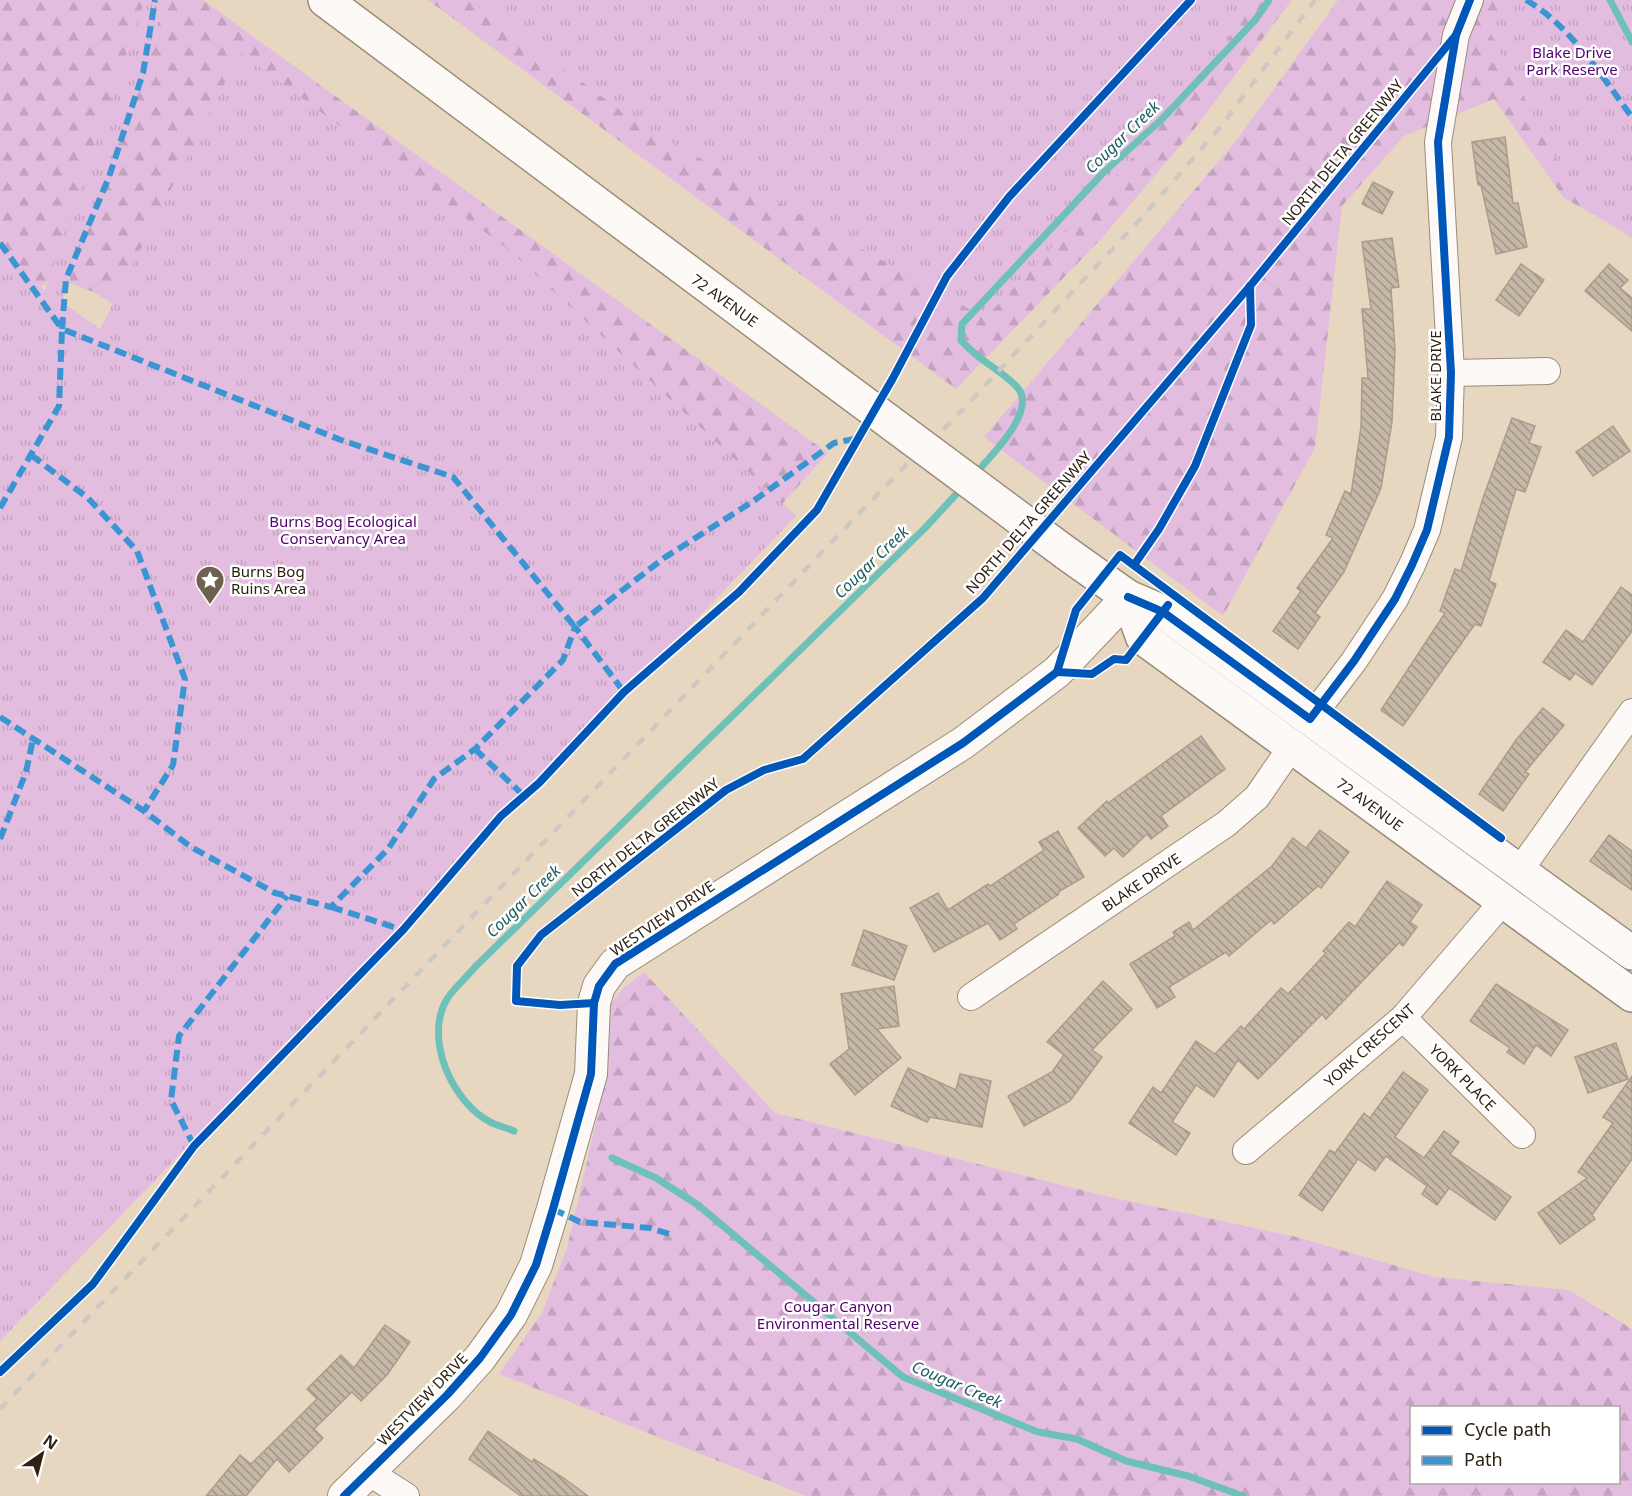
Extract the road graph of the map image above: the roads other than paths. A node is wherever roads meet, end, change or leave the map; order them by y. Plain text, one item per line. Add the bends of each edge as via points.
1 (325, 0) edge
2 (1470, 0) edge
3 (1547, 371) dead end
4 (1451, 373) junction
5 (1128, 597) junction
6 (1632, 712) edge
7 (1310, 719) junction
8 (1292, 746) junction
9 (1520, 870) junction
10 (1500, 899) junction
11 (1632, 953) edge
12 (1632, 995) edge
13 (971, 997) dead end
14 (1403, 1018) junction
15 (1522, 1135) dead end
16 (1246, 1151) dead end
17 (368, 1472) junction
18 (344, 1496) edge
19 (406, 1496) edge

1 - 5 main road, 72 AVENUE, bridge
2 - 4 street, BLAKE DRIVE via 1456,35 1438,142
3 - 4 street
4 - 7 street, BLAKE DRIVE via 1449,437 1427,530 1413,565 1360,652
5 - 7 main road, 72 AVENUE via 1163,612
5 - 8 main road, 72 AVENUE via 1143,638
5 - 17 street, WESTVIEW DRIVE via 1057,672 963,743 615,964 594,1003 591,1074 536,1265 511,1315 480,1358
6 - 9 street
7 - 9 main road, 72 AVENUE
8 - 10 main road, 72 AVENUE
8 - 13 street, BLAKE DRIVE via 1257,796 1226,824
9 - 11 main road, 72 AVENUE
10 - 12 main road, 72 AVENUE
10 - 14 street, YORK CRESCENT via 1493,913
14 - 15 street, YORK PLACE
14 - 16 street, YORK CRESCENT
17 - 18 street, WESTVIEW DRIVE
17 - 19 street

